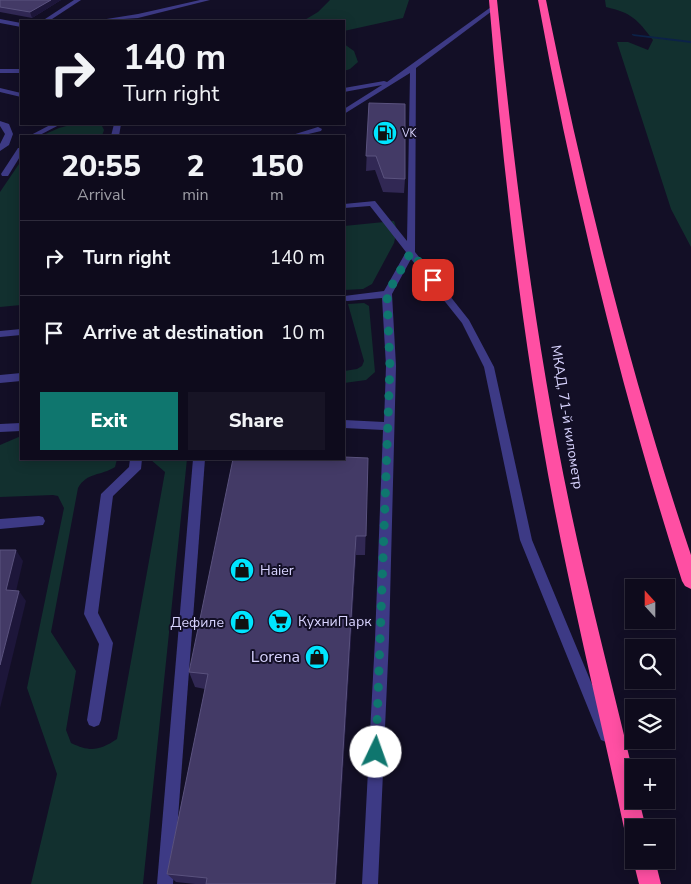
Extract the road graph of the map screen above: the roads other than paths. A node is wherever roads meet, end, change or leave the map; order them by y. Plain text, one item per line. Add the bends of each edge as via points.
1 (78, 0) edge
2 (207, 0) edge
3 (493, 4) edge
4 (543, 5) edge
5 (47, 20) edge
6 (105, 20) edge
7 (0, 21) edge
8 (20, 25) edge
9 (412, 68) junction
10 (0, 71) edge
11 (20, 71) edge
12 (390, 82) junction
13 (0, 90) edge
14 (345, 90) edge
15 (20, 95) edge
16 (345, 111) edge
17 (0, 122) edge
18 (56, 125) edge
19 (319, 133) edge
20 (35, 135) edge
21 (302, 135) edge
22 (0, 148) edge
23 (20, 152) edge
24 (5, 174) dead end
25 (345, 206) edge
26 (411, 252) junction
27 (387, 294) junction
28 (347, 298) dead end
29 (20, 332) edge
30 (0, 334) edge
31 (20, 377) edge
32 (0, 379) edge
33 (345, 424) edge
34 (388, 426) junction
35 (20, 427) edge
36 (0, 428) edge
37 (136, 460) edge
38 (199, 460) edge
39 (39, 521) dead end
40 (0, 524) edge
41 (691, 581) edge
42 (94, 720) dead end
43 (621, 773) junction
44 (633, 819) edge
45 (646, 869) edge
46 (165, 884) edge
47 (370, 884) edge
48 (650, 884) edge

1 - 5 lane
2 - 6 lane
3 - 9 lane
3 - 43 highway, МКАД, 71-й километр via 505,132 535,346 562,506
4 - 41 highway via 568,135 620,346
7 - 8 lane
9 - 12 lane
9 - 26 lane
10 - 11 lane
12 - 14 lane
12 - 16 lane
13 - 15 lane
17 - 22 street via 9,134
18 - 20 lane
19 - 21 lane
23 - 24 lane
25 - 26 lane via 372,203
26 - 27 lane
26 - 43 lane via 466,322 489,367 526,540
27 - 28 lane
27 - 34 lane
29 - 30 lane
31 - 32 lane
33 - 34 lane
34 - 47 lane
35 - 36 lane
37 - 42 lane via 135,469 107,494 91,614 106,643
38 - 46 lane
39 - 40 lane
43 - 44 highway, МКАД, 71-й километр
45 - 48 highway

